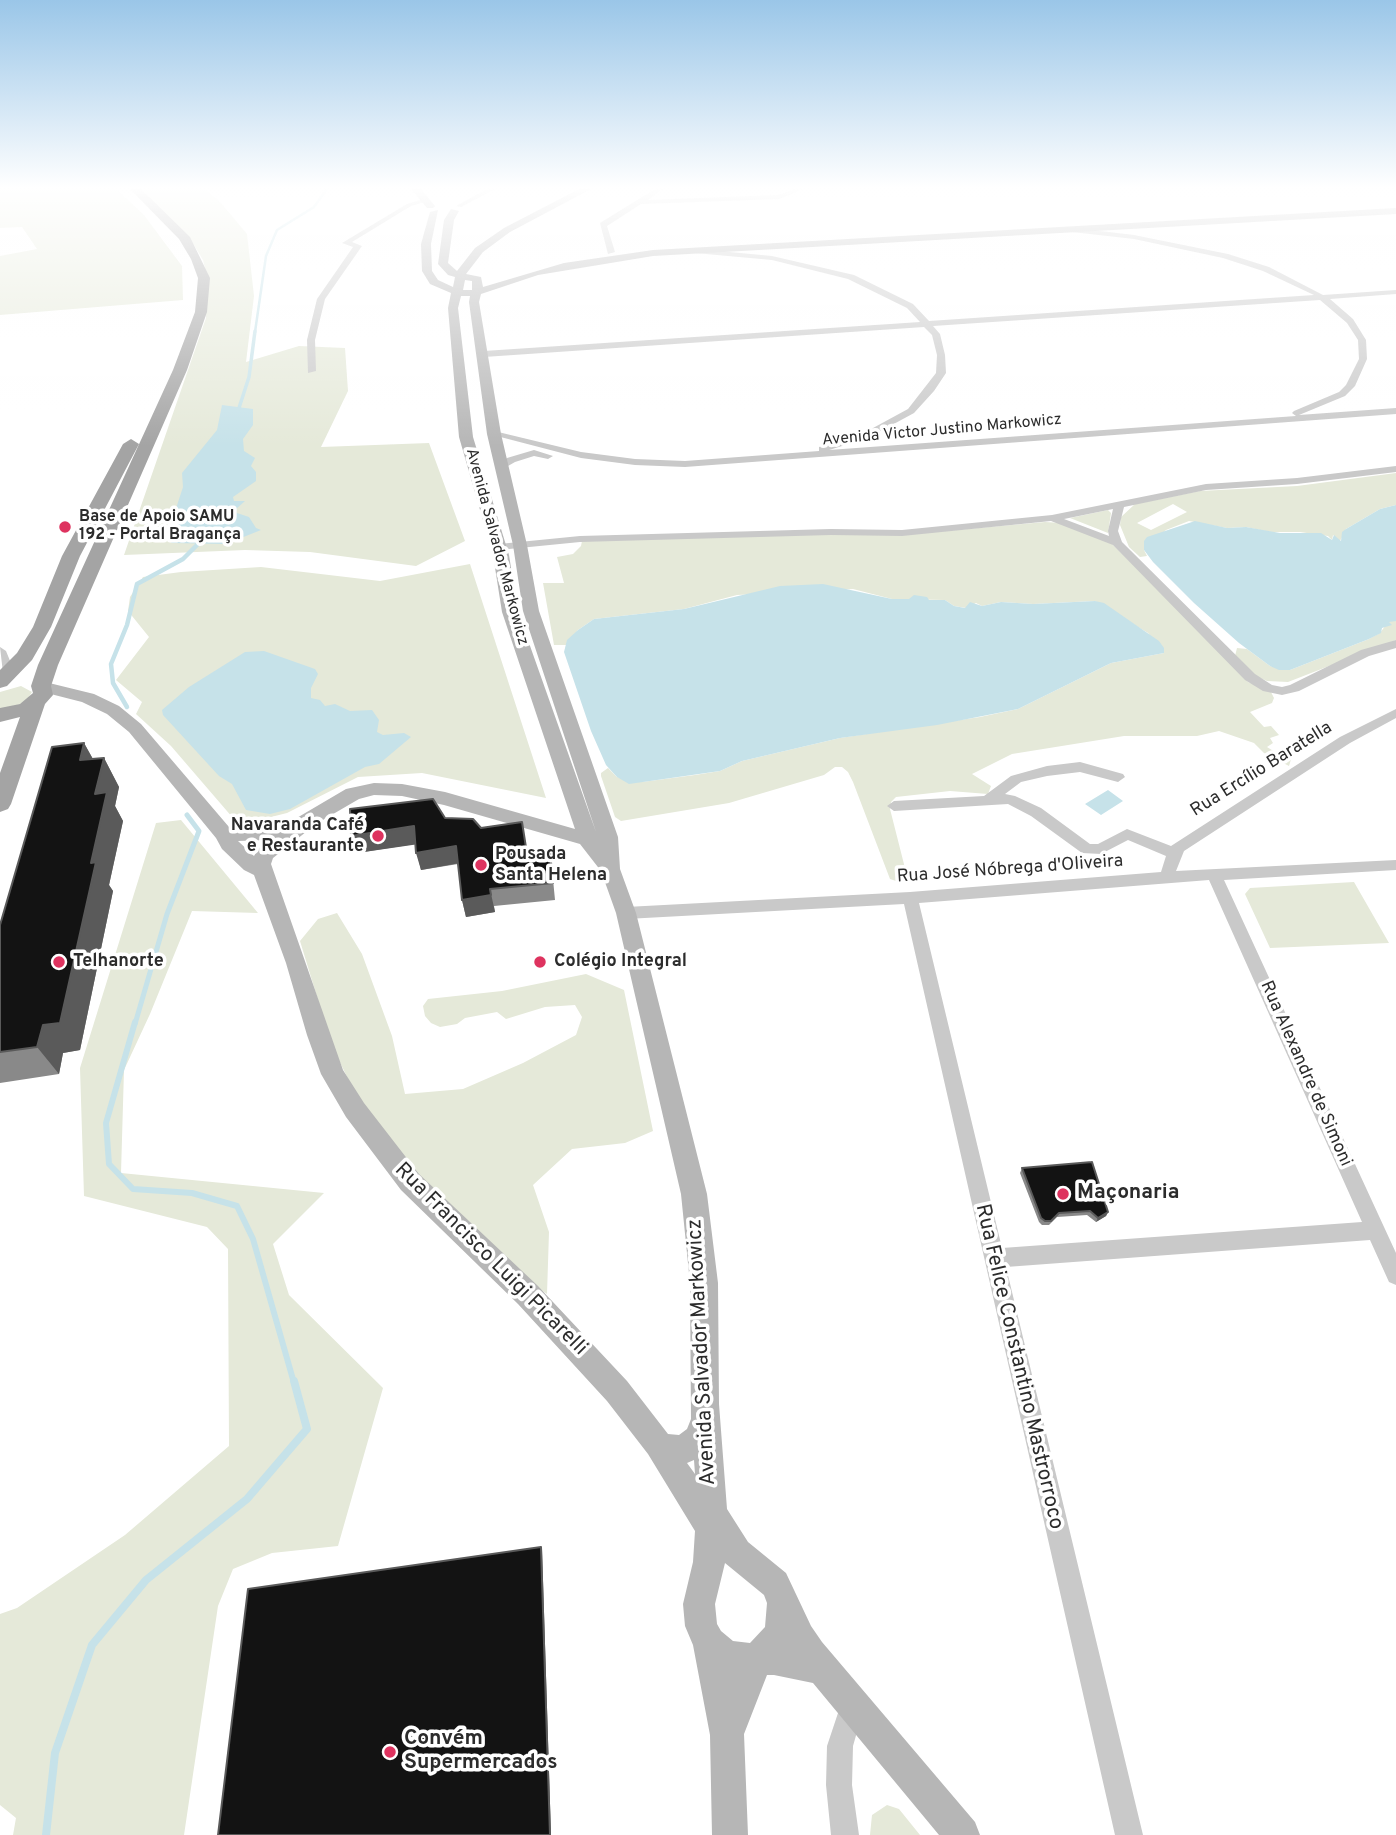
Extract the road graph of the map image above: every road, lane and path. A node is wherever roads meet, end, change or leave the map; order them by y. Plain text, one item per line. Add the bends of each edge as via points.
1 (190, 275) edge
2 (203, 275) edge
3 (338, 275) edge
4 (429, 275) edge
5 (457, 275) edge
6 (476, 275) edge
7 (506, 275) edge
8 (531, 275) edge
9 (841, 275) edge
10 (1277, 275) edge
11 (460, 277) junction
12 (477, 286) junction
13 (491, 289) junction
14 (455, 292) junction
15 (1396, 292) edge
16 (1396, 299) edge
17 (1326, 300) junction
18 (475, 308) junction
19 (930, 326) junction
20 (479, 334) junction
21 (457, 336) junction
22 (484, 357) junction
23 (311, 372) dead end
24 (1396, 411) edge
25 (1396, 417) edge
26 (1295, 422) junction
27 (494, 433) junction
28 (535, 450) junction
29 (805, 460) junction
30 (501, 467) junction
31 (1396, 469) edge
32 (1119, 506) junction
33 (1052, 518) junction
34 (1117, 543) junction
35 (520, 545) junction
36 (499, 547) junction
37 (1396, 644) edge
38 (0, 651) edge
39 (3, 681) edge
40 (38, 695) junction
41 (1396, 713) edge
42 (0, 715) edge
43 (1118, 777) dead end
44 (987, 801) junction
45 (0, 804) edge
46 (894, 806) dead end
47 (309, 819) junction
48 (224, 834) junction
49 (608, 838) junction
50 (588, 840) junction
51 (1174, 853) junction
52 (1396, 865) edge
53 (610, 869) junction
54 (262, 870) junction
55 (1214, 874) junction
56 (1167, 877) junction
57 (910, 898) junction
58 (626, 913) junction
59 (1376, 1230) junction
60 (993, 1258) junction
61 (1396, 1275) edge
62 (705, 1423) junction
63 (659, 1444) junction
64 (712, 1520) junction
65 (748, 1564) junction
66 (705, 1582) junction
67 (782, 1600) junction
68 (709, 1643) junction
69 (757, 1658) junction
70 (824, 1669) junction
71 (856, 1707) junction
72 (727, 1735) junction
73 (730, 1835) edge
74 (845, 1835) edge
75 (962, 1835) edge
76 (1129, 1835) edge

1 - 39 main road via 193,312 178,349 71,556 42,627
2 - 40 main road via 201,312 180,370
3 - 23 street via 316,312
4 - 14 street
5 - 11 street
6 - 12 street, Avenida Salvador Markowicz
7 - 12 street
8 - 13 street
9 - 19 street via 910,306
10 - 17 street
11 - 12 street
11 - 14 street, Avenida Salvador Markowicz
12 - 13 street
12 - 14 street
12 - 18 street, Avenida Salvador Markowicz
13 - 18 street
14 - 21 street, Avenida Salvador Markowicz
15 - 17 street
16 - 17 street
17 - 19 street
17 - 26 street via 1350,321 1362,340 1363,359 1342,394 1302,411
18 - 20 street, Avenida Salvador Markowicz
19 - 22 street
19 - 29 street via 938,339 941,373 911,411 865,436 815,451
20 - 21 street
20 - 22 street, Avenida Salvador Markowicz
21 - 36 street, Avenida Salvador Markowicz via 466,437
22 - 27 street, Avenida Salvador Markowicz
24 - 26 street, Avenida Victor Justino Markowicz
25 - 26 street, Avenida Victor Justino Markowicz
26 - 29 street, Avenida Victor Justino Markowicz
27 - 28 street, Avenida Victor Justino Markowicz
27 - 30 street, Avenida Salvador Markowicz
28 - 29 street, Avenida Victor Justino Markowicz via 589,463 660,470 721,470
28 - 30 street
30 - 35 street, Avenida Salvador Markowicz
31 - 32 street via 1206,487
32 - 33 street
32 - 34 street via 1114,531
33 - 34 street
33 - 35 street via 902,533 608,538
34 - 37 street via 1255,682 1268,688 1294,688 1365,653
35 - 36 street
35 - 49 street, Avenida Salvador Markowicz via 531,611
36 - 50 street, Avenida Salvador Markowicz via 510,612
38 - 39 street
39 - 40 main road via 28,681
40 - 42 main road via 18,713
40 - 45 main road
40 - 48 street via 47,699 79,696 113,710 135,728
41 - 51 street, Rua Ercílio Baratella via 1306,764
43 - 44 street via 1080,767 1047,771 1016,779
44 - 46 street
44 - 51 street via 1018,801 1092,850 1127,834
47 - 48 street via 266,834
47 - 50 street via 353,794 402,790
47 - 54 street via 265,854
48 - 54 street via 251,865
49 - 50 street
49 - 53 street, Avenida Salvador Markowicz
50 - 53 street, Avenida Salvador Markowicz
51 - 56 street
52 - 55 street, Rua José Nóbrega d'Oliveira
53 - 58 street, Avenida Salvador Markowicz
54 - 63 street, Rua Francisco Luigi Picarelli via 333,1074 355,1110 410,1182 528,1295
55 - 56 street, Rua José Nóbrega d'Oliveira
55 - 59 street, Rua Alexandre de Simoni
56 - 57 street, Rua José Nóbrega d'Oliveira
57 - 58 street, Rua José Nóbrega d'Oliveira
57 - 60 street, Rua Felice Constantino Mastrorroco
58 - 62 street, Avenida Salvador Markowicz via 696,1205 704,1283
59 - 60 street
59 - 61 street, Rua Alexandre de Simoni
60 - 76 street, Rua Felice Constantino Mastrorroco
62 - 63 street via 685,1450 670,1451
62 - 64 street, Avenida Salvador Markowicz
63 - 64 street, Rua Francisco Luigi Picarelli
64 - 65 street, Rua Francisco Luigi Picarelli
64 - 66 street
65 - 66 street via 719,1568
65 - 67 street via 775,1584
66 - 68 street via 699,1604 701,1626
67 - 69 street via 779,1635
67 - 70 street via 799,1638
68 - 69 street via 725,1656
68 - 72 street
69 - 70 street
69 - 72 street
70 - 71 street
71 - 74 street via 840,1746
71 - 75 street
72 - 73 street

